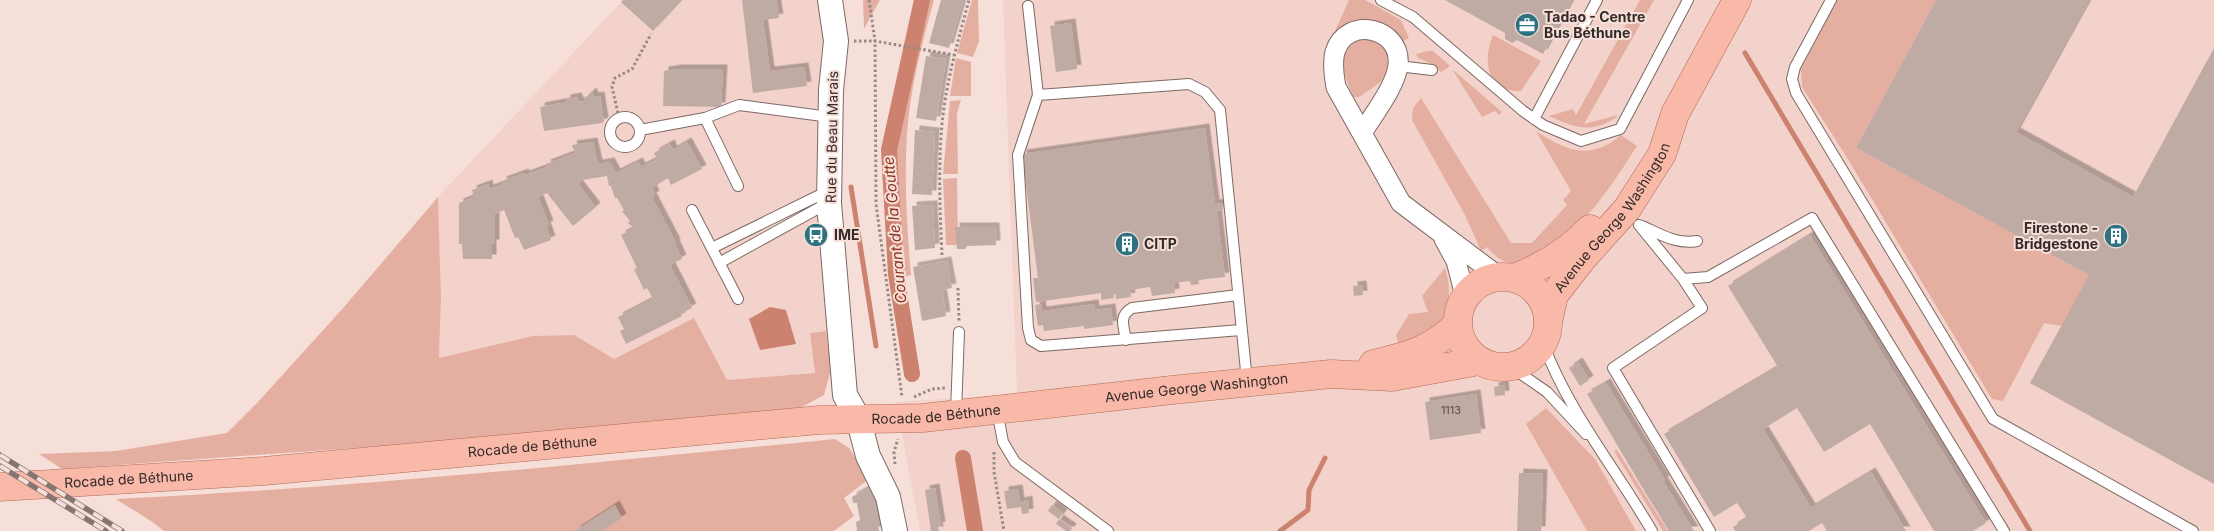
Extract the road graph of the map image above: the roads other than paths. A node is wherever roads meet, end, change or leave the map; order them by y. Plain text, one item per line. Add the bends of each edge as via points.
1 (830, 0) edge
2 (1380, 0) edge
3 (1597, 0) edge
4 (1688, 0) edge
5 (1737, 0) edge
6 (1831, 0) edge
7 (1028, 6) dead end
8 (1398, 66) junction
9 (1432, 70) dead end
10 (1038, 95) junction
11 (1675, 114) junction
12 (830, 117) junction
13 (705, 118) junction
14 (1534, 118) junction
15 (640, 130) junction
16 (1362, 133) junction
17 (738, 186) dead end
18 (829, 196) junction
19 (692, 210) dead end
20 (1633, 217) junction
21 (1439, 232) junction
22 (1697, 241) dead end
23 (712, 248) junction
24 (719, 263) junction
25 (1506, 277) junction
26 (1683, 279) junction
27 (1238, 295) junction
28 (1465, 296) junction
29 (738, 299) dead end
30 (1458, 324) junction
31 (1241, 330) junction
32 (958, 332) road end
33 (1546, 332) junction
34 (1126, 340) junction
35 (1479, 361) junction
36 (1511, 367) junction
37 (1331, 374) junction
38 (1247, 382) junction
39 (1063, 402) joint
40 (997, 409) junction
41 (956, 413) junction
42 (858, 418) junction
43 (1597, 444) junction
44 (0, 487) edge
45 (895, 531) edge
46 (1108, 531) edge
47 (1652, 531) edge
48 (1710, 531) edge
49 (2003, 531) edge
50 (2193, 531) edge

1 - 12 street, Rue du Beau Marais via 836,41
2 - 14 lane via 1413,17
3 - 14 lane
4 - 14 lane via 1620,129 1581,141
5 - 11 main road, Avenue George Washington
6 - 50 lane via 1795,67 1792,79 1796,93 1993,419
7 - 10 lane
8 - 9 lane
8 - 16 street via 1394,79
8 - 16 street via 1395,44 1378,31 1357,29 1340,41 1335,53 1336,87
10 - 27 lane via 1188,84 1205,92 1220,110
10 - 34 lane via 1018,155 1031,340 1041,346
11 - 20 main road, Avenue George Washington via 1662,154
11 - 25 main road, Avenue George Washington via 1656,132 1620,194 1588,232 1556,258 1533,270
12 - 13 lane via 740,105
12 - 18 street, Rue du Beau Marais
13 - 15 lane
13 - 17 lane
15 - 15 lane via 634,119 624,117 614,122 610,130 612,140 626,147 638,140
16 - 21 street via 1402,202
18 - 23 lane
18 - 24 lane
18 - 42 street, Rue du Beau Marais via 845,395
19 - 23 lane
20 - 22 lane via 1674,241
20 - 26 lane
20 - 33 main road, Avenue George Washington via 1582,259 1554,295
21 - 25 street
21 - 28 street via 1456,261
23 - 24 lane
24 - 29 lane
25 - 28 main road via 1485,280
25 - 33 main road via 1528,284 1539,294 1546,307
26 - 48 lane via 1702,308 1613,368
26 - 49 lane via 1708,278 1812,218
27 - 31 lane
27 - 34 lane via 1132,308 1122,318
28 - 30 main road
30 - 35 main road via 1465,347
30 - 37 main road, Avenue George Washington via 1423,351
31 - 34 lane
31 - 38 lane
32 - 41 lane
33 - 36 main road via 1530,358
33 - 43 lane via 1551,364
35 - 36 main road via 1492,366
35 - 37 main road, Avenue George Washington via 1392,377
36 - 43 lane via 1547,392
37 - 38 main road, Avenue George Washington
38 - 39 main road, Avenue George Washington
39 - 40 main road, Rocade de Béthune
40 - 41 main road, Rocade de Béthune
40 - 46 lane via 1004,442 1015,462
41 - 42 main road, Rocade de Béthune via 923,418
42 - 44 main road, Rocade de Béthune via 264,471
42 - 45 street, Rue du Beau Marais via 868,456 888,497
43 - 47 lane

